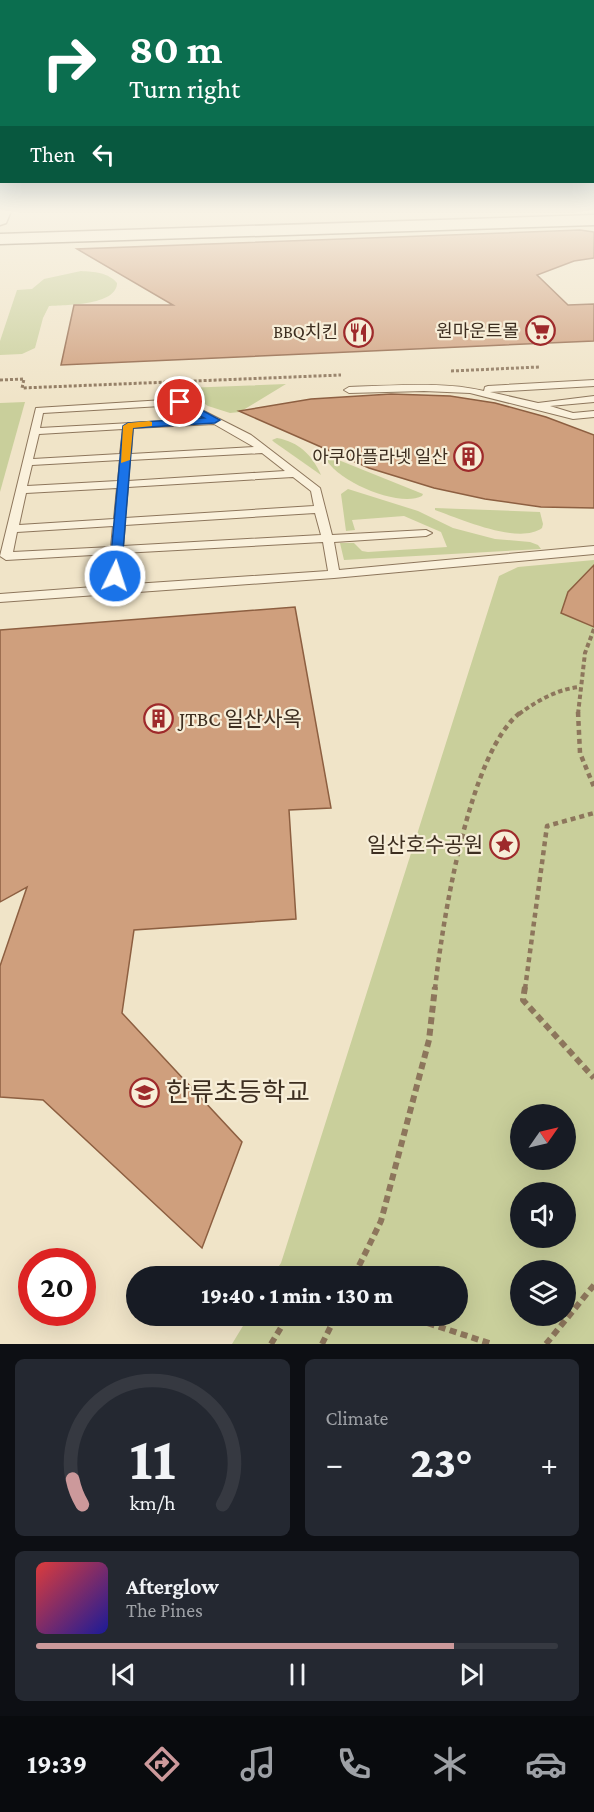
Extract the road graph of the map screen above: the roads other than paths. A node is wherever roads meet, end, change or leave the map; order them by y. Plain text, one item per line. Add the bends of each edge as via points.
1 (594, 383) edge
2 (349, 390) dead end
3 (470, 390) junction
4 (594, 399) edge
5 (536, 405) junction
6 (594, 414) edge
7 (215, 420) junction
8 (128, 426) junction
9 (35, 431) junction
10 (263, 450) junction
11 (125, 457) junction
12 (28, 462) junction
13 (294, 474) junction
14 (123, 484) junction
15 (21, 490) junction
16 (321, 509) junction
17 (119, 522) junction
18 (12, 528) junction
19 (426, 533) dead end
20 (328, 540) junction
21 (594, 550) edge
22 (116, 552) junction
23 (334, 574) junction
24 (113, 589) junction
25 (0, 598) edge

1 - 3 lane
2 - 3 lane
3 - 5 lane
4 - 5 lane
5 - 6 lane via 573,416
7 - 8 lane
7 - 9 lane via 180,402 39,410
7 - 10 lane
8 - 9 lane
8 - 11 lane
9 - 12 lane
10 - 11 lane
10 - 13 lane
11 - 12 lane
11 - 14 lane
12 - 15 lane
13 - 14 lane
13 - 16 lane via 316,490
14 - 15 lane
14 - 17 lane
15 - 18 lane
16 - 17 lane
16 - 20 lane
17 - 18 lane
17 - 22 lane
18 - 22 lane via 6,556
19 - 20 lane
20 - 22 lane
20 - 23 lane
21 - 23 lane
22 - 24 lane
23 - 24 lane
24 - 25 lane

